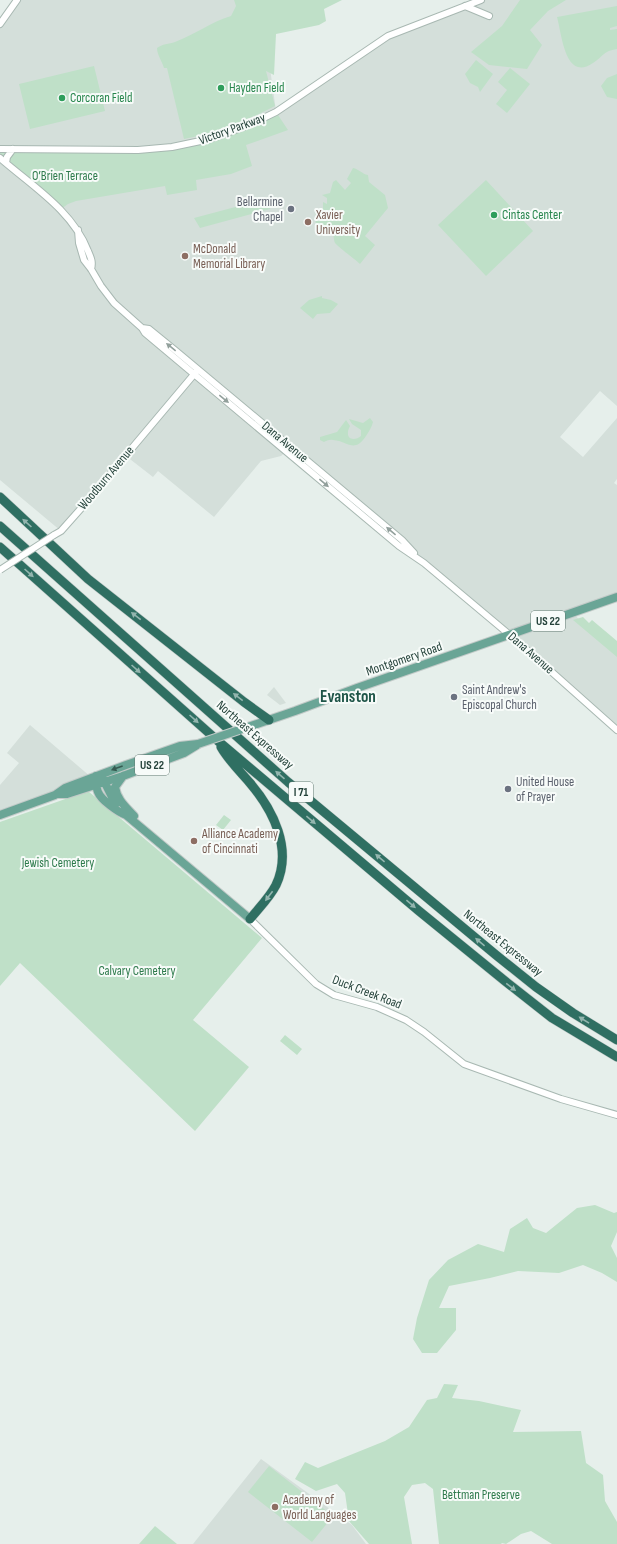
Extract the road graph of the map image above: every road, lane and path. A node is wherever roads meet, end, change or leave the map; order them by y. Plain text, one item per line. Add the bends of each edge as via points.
1 (17, 0) edge
2 (481, 0) edge
3 (464, 6) junction
4 (489, 16) dead end
5 (0, 24) edge
6 (0, 149) edge
7 (13, 149) junction
8 (0, 158) edge
9 (6, 163) junction
10 (196, 372) junction
11 (0, 497) edge
12 (0, 526) edge
13 (0, 547) edge
14 (0, 570) edge
15 (617, 597) edge
16 (510, 635) junction
17 (269, 720) junction
18 (617, 730) edge
19 (218, 741) junction
20 (198, 744) junction
21 (123, 776) junction
22 (99, 779) junction
23 (0, 815) edge
24 (144, 830) junction
25 (250, 919) junction
26 (617, 1040) edge
27 (617, 1056) edge
28 (617, 1115) edge

1 - 5 street
2 - 3 street, Victory Parkway
3 - 4 street
3 - 7 street, Victory Parkway via 388,36 276,112 249,125 210,138 172,147 138,150
6 - 7 street, Victory Parkway
7 - 9 street
8 - 9 street, Dana Avenue
9 - 10 street, Dana Avenue via 51,199 78,230 84,260 111,299 142,328 144,333
10 - 14 street, Woodburn Avenue, bridge via 61,531
10 - 16 street, Dana Avenue via 402,540 424,563
17 -> 11 highway via 88,579
26 -> 12 highway, Northeast Expressway / I 71 via 536,987 288,782
13 -> 19 highway, I 71
15 - 16 main road, Montgomery Road / US 22
16 - 17 main road, Montgomery Road / US 22
16 - 18 street, Dana Avenue
17 - 20 main road, Montgomery Road / US 22, bridge
19 -> 25 highway via 229,760 269,808 280,840 282,858 279,878 272,892
19 -> 27 highway, I 71 via 504,982 552,1018
20 - 21 main road, Montgomery Road / US 22 via 184,754
20 -> 22 main road, Montgomery Road / US 22 via 180,746
21 - 22 main road, Montgomery Road / US 22
21 - 24 main road via 115,787 117,795
22 - 23 main road, Montgomery Road / US 22 via 65,788 55,795
22 - 24 main road, Duck Creek Road via 126,815
24 - 25 main road, Duck Creek Road
25 - 28 street, Duck Creek Road via 316,984 334,995 377,1007 406,1020 464,1064

